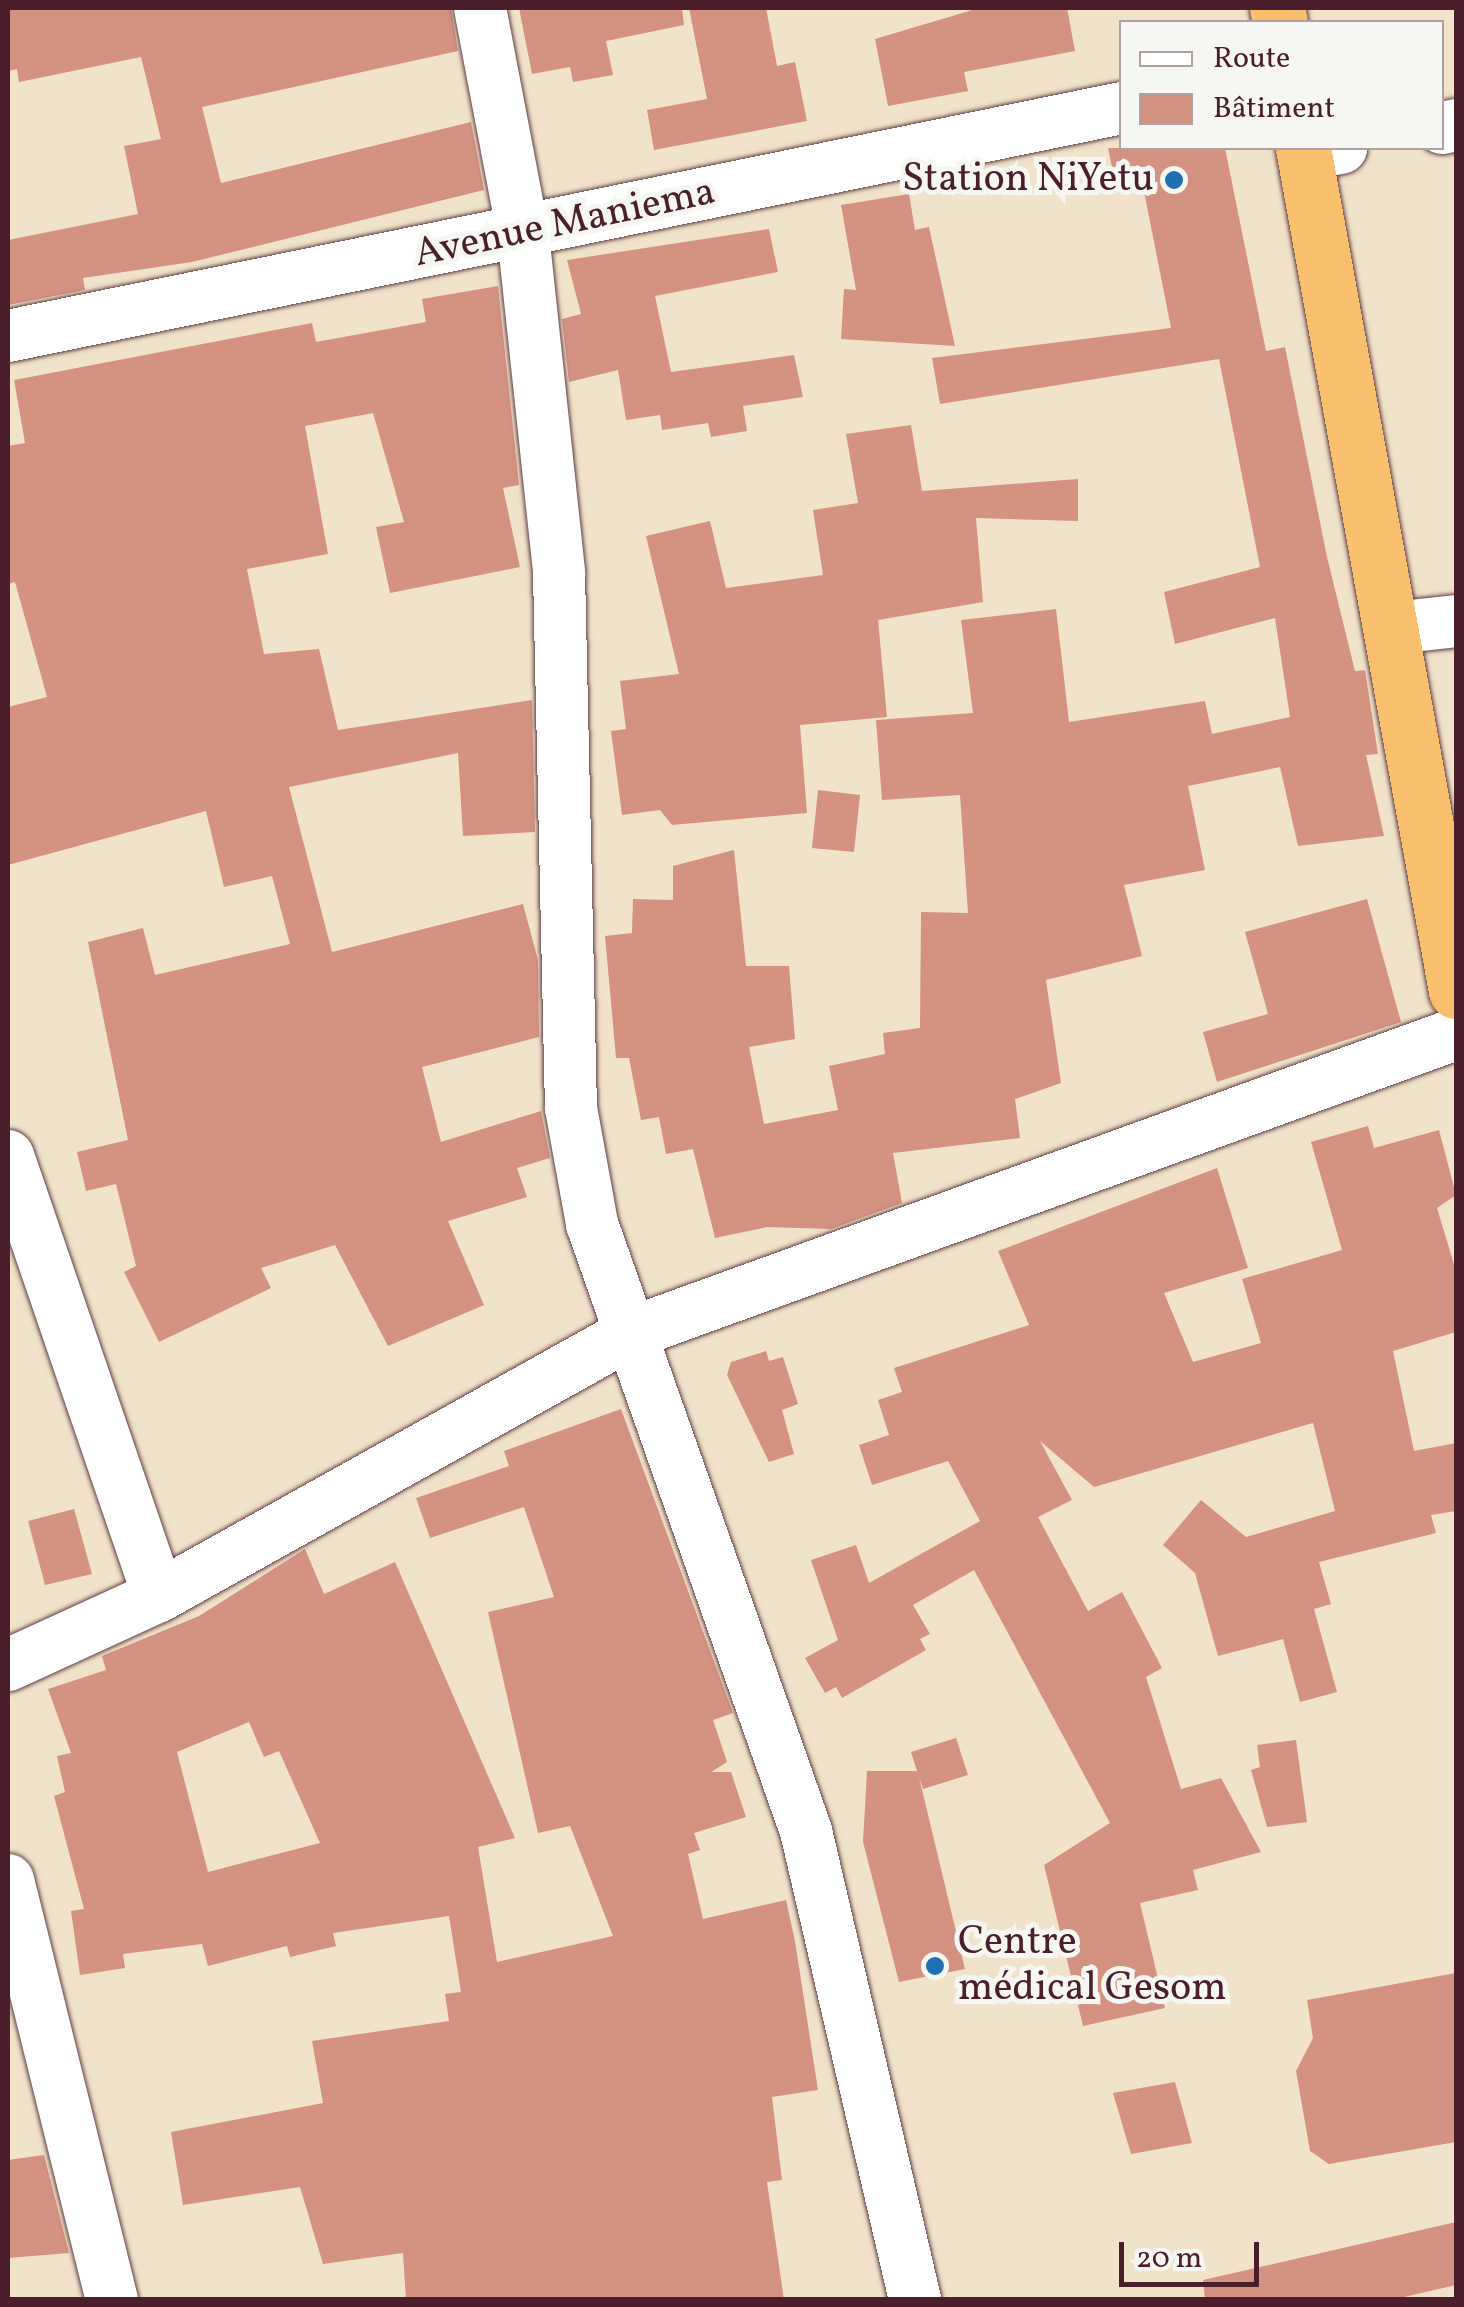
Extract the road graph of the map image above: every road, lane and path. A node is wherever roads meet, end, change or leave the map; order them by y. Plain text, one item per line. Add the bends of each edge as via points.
1 (480, 8) edge
2 (1119, 109) edge
3 (1316, 150) edge
4 (523, 234) junction
5 (8, 336) edge
6 (1456, 621) edge
7 (1392, 628) junction
8 (1456, 991) edge
9 (1456, 1034) edge
10 (8, 1156) edge
11 (631, 1332) junction
12 (159, 1596) junction
13 (8, 1665) edge
14 (8, 1880) edge
15 (112, 2300) edge
16 (916, 2300) edge

1 - 4 street
2 - 4 street, Avenue Maniema
3 - 7 highway
4 - 5 street, Avenue Maniema
4 - 11 street via 559,573 572,1108 592,1224
6 - 7 street
7 - 8 highway
9 - 11 street
10 - 12 street
11 - 12 street
11 - 16 street via 806,1831
12 - 13 street
14 - 15 street

